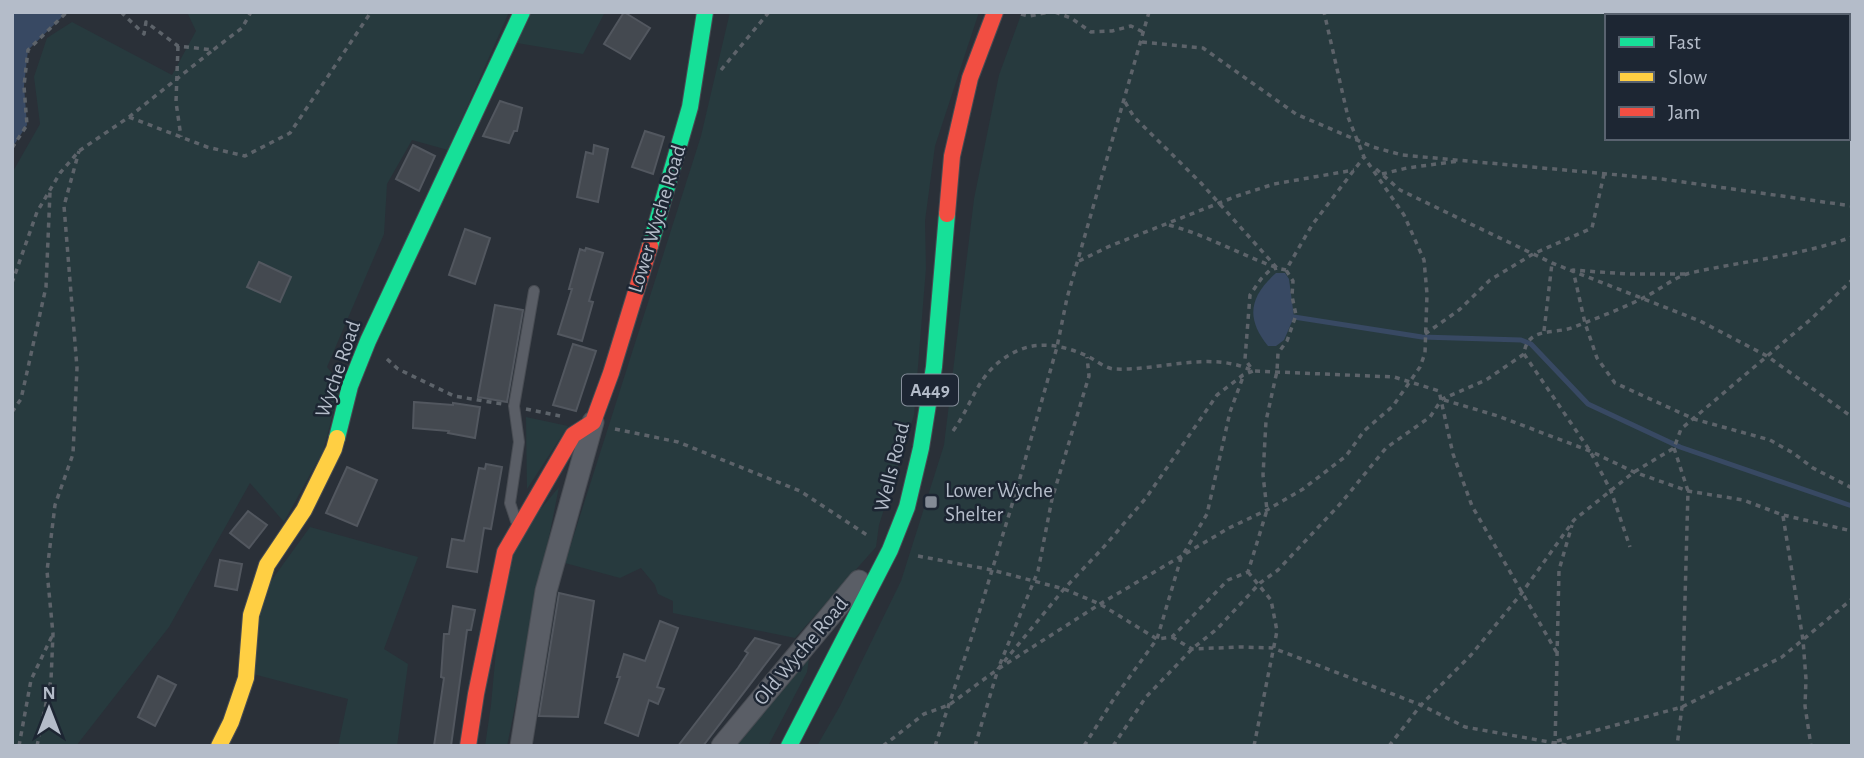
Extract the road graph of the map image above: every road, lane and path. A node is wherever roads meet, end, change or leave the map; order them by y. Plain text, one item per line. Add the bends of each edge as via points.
1 (71, 12) edge
2 (121, 12) edge
3 (251, 12) edge
4 (371, 12) edge
5 (522, 12) edge
6 (705, 12) edge
7 (769, 12) edge
8 (995, 12) edge
9 (1016, 12) edge
10 (1052, 12) edge
11 (1150, 12) edge
12 (1324, 12) edge
13 (1144, 33) junction
14 (1142, 41) junction
15 (178, 46) junction
16 (213, 50) junction
17 (716, 76) dead end
18 (177, 79) junction
19 (1125, 101) junction
20 (129, 117) junction
21 (181, 137) junction
22 (1359, 139) junction
23 (12, 148) edge
24 (79, 151) junction
25 (1364, 157) junction
26 (1468, 160) junction
27 (1371, 165) junction
28 (1354, 170) junction
29 (1382, 174) junction
30 (1604, 174) junction
31 (50, 190) junction
32 (1219, 203) junction
33 (1852, 206) edge
34 (1168, 225) junction
35 (1852, 237) edge
36 (1533, 254) junction
37 (1077, 262) junction
38 (1552, 263) junction
39 (1277, 268) junction
40 (1286, 270) junction
41 (1573, 270) junction
42 (1687, 274) junction
43 (1852, 280) edge
44 (12, 283) edge
45 (534, 291) dead end
46 (1643, 298) junction
47 (1585, 323) junction
48 (1544, 331) junction
49 (1425, 334) junction
50 (1057, 347) junction
51 (1524, 354) junction
52 (1087, 356) junction
53 (1767, 356) junction
54 (398, 369) dead end
55 (1253, 371) junction
56 (1277, 371) junction
57 (1244, 375) junction
58 (1411, 381) junction
59 (1442, 399) junction
60 (485, 401) dead end
61 (514, 406) junction
62 (12, 412) edge
63 (1852, 417) edge
64 (1694, 419) junction
65 (593, 422) junction
66 (921, 448) junction
67 (1674, 448) junction
68 (1590, 451) junction
69 (1634, 472) junction
70 (1852, 488) edge
71 (1611, 491) junction
72 (1688, 491) junction
73 (1267, 510) junction
74 (1783, 515) junction
75 (1574, 520) junction
76 (517, 527) junction
77 (1852, 531) edge
78 (1630, 547) dead end
79 (887, 554) junction
80 (1181, 558) junction
81 (992, 570) junction
82 (1248, 572) junction
83 (1034, 581) junction
84 (1260, 583) junction
85 (1064, 589) junction
86 (1521, 594) junction
87 (1852, 599) edge
88 (1100, 604) junction
89 (53, 634) junction
90 (1172, 637) junction
91 (1157, 639) junction
92 (1803, 640) junction
93 (1273, 648) junction
94 (1192, 649) junction
95 (1557, 653) junction
96 (998, 669) junction
97 (949, 705) junction
98 (1421, 705) junction
99 (1682, 707) junction
100 (1555, 743) edge
101 (937, 745) edge
102 (19, 746) edge
103 (37, 746) edge
104 (219, 746) edge
105 (468, 746) edge
106 (521, 746) edge
107 (722, 746) edge
108 (789, 746) edge
109 (883, 746) edge
110 (975, 746) edge
111 (1084, 746) edge
112 (1113, 746) edge
113 (1254, 746) edge
114 (1389, 746) edge
115 (1572, 746) edge
116 (1677, 746) edge
117 (1811, 746) edge

1 - 23 path via 28,50 24,86 27,125
2 - 15 path via 144,34 146,22
3 - 16 path via 242,28
4 - 21 path via 290,133 245,156
5 - 104 main road, Wyche Road via 368,341 350,386 334,449 304,510 267,565 251,615 246,678
6 - 65 main road, Lower Wyche Road via 680,147
7 - 17 path
8 - 66 main road, Wells Road / A449 via 970,78 952,156 934,367
9 - 10 path via 1029,16
10 - 13 path via 1091,32 1130,26
11 - 13 path
12 - 22 path via 1349,117
13 - 14 path
14 - 19 path
14 - 22 path via 1203,48 1296,114
15 - 16 path
15 - 18 path
16 - 18 path
18 - 20 path
18 - 21 path
19 - 32 path via 1134,117
19 - 37 path
20 - 21 path
20 - 24 path
22 - 25 path
22 - 26 path via 1402,155
24 - 31 path
24 - 89 path via 64,206 77,368 73,454 55,505 47,570
25 - 27 path
25 - 28 path
26 - 29 path
26 - 30 path
27 - 29 path
27 - 49 path via 1404,215 1424,260
28 - 32 path via 1273,184
28 - 40 path via 1312,225
29 - 36 path via 1400,190
30 - 33 path
30 - 36 path via 1592,228
31 - 44 path via 37,212
31 - 62 path via 47,287 21,399
32 - 34 path
32 - 39 path
34 - 37 path
34 - 39 path
35 - 42 path via 1753,263
36 - 38 path
36 - 49 path via 1490,280
37 - 50 path
38 - 41 path
38 - 48 path
39 - 40 path
39 - 55 path via 1270,270 1250,295 1245,359
40 - 56 path via 1293,281 1296,315 1278,353
41 - 42 path
41 - 46 path
41 - 47 path
42 - 46 path
43 - 53 path
45 - 61 lane
46 - 47 path
46 - 53 path
47 - 48 path via 1560,332
47 - 64 path via 1597,358 1615,383
48 - 51 path via 1527,342
49 - 58 path via 1420,367
50 - 52 path
50 - 66 path via 1038,343 1027,347 986,373 955,429 938,444
50 - 81 path
51 - 59 path via 1486,380
51 - 68 path
52 - 55 path via 1112,369 1222,362
52 - 83 path via 1089,376 1052,499
53 - 63 path
53 - 64 path
54 - 60 path via 454,396
55 - 56 path
55 - 57 path
56 - 58 path
56 - 73 path via 1266,421 1263,475
57 - 80 path via 1230,412 1207,514
57 - 85 path via 1217,395 1146,498
58 - 59 path via 1439,391
58 - 73 path via 1346,456
59 - 68 path
59 - 84 path via 1430,417 1386,448 1341,503
59 - 86 path via 1453,454 1472,506
61 - 65 path
61 - 76 lane via 519,442 510,503
64 - 67 path via 1681,429
64 - 70 path via 1770,440
65 - 76 main road, Lower Wyche Road via 573,435
65 - 79 path via 678,442 800,491
65 - 106 street, Lower Wyche Road via 546,591
66 - 79 main road, Wells Road / A449 via 906,507
67 - 69 path
67 - 72 path
68 - 69 path
68 - 71 path
69 - 71 path
69 - 72 path
71 - 75 path
71 - 78 path
72 - 74 path via 1743,500
72 - 99 path
73 - 80 path
73 - 82 path
74 - 77 path
74 - 92 path
75 - 86 path
75 - 95 path via 1559,570
76 - 105 main road, Lower Wyche Road via 505,552 495,596
79 - 81 path
79 - 107 street, Old Wyche Road
79 - 108 main road, Wells Road / A449
80 - 88 path
80 - 91 path
81 - 83 path
81 - 97 path
82 - 84 path
82 - 90 path via 1228,580
83 - 85 path
83 - 96 path
84 - 93 path via 1271,600 1277,631
84 - 94 path
85 - 88 path
85 - 96 path
86 - 95 path
86 - 98 path via 1471,655
87 - 92 path
88 - 91 path
88 - 96 path
89 - 102 path via 31,680
89 - 103 path via 51,680
90 - 91 path
90 - 94 path
91 - 111 path
92 - 99 path via 1782,657
92 - 117 path
93 - 94 path
93 - 98 path
93 - 113 path
94 - 112 path via 1146,697
95 - 100 path
96 - 97 path
96 - 110 path
97 - 101 path
97 - 109 path via 924,714
98 - 100 path via 1465,727
98 - 114 path
99 - 100 path
99 - 116 path
100 - 115 path

